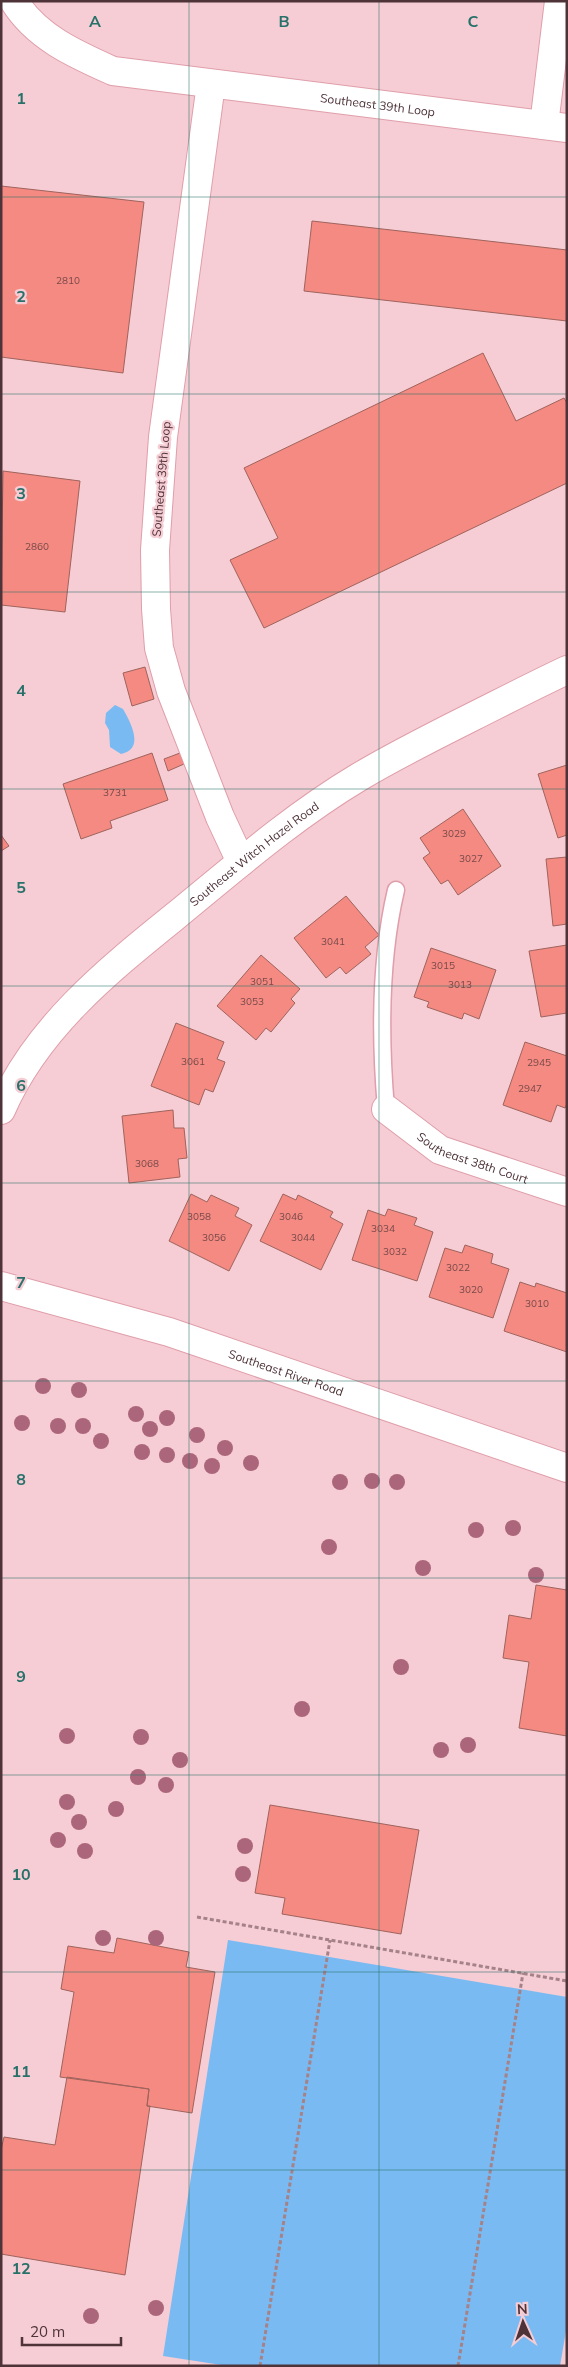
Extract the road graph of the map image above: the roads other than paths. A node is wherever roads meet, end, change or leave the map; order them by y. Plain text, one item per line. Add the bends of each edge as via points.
1 (14, 1) edge
2 (559, 1) edge
3 (211, 84) junction
4 (556, 126) edge
5 (567, 670) edge
6 (241, 862) junction
7 (396, 890) dead end
8 (386, 1109) joint
9 (1, 1110) edge
10 (567, 1192) edge
11 (1, 1286) edge
12 (567, 1468) edge

1 - 3 street, Southeast 39th Loop via 44,35 76,55 113,71
2 - 4 street, Southeast 39th Loop
3 - 4 street, Southeast 39th Loop
3 - 6 street, Southeast 39th Loop via 164,438 155,550 156,609 159,648 171,691
5 - 6 street, Southeast Witch Hazel Road via 358,777
6 - 9 street, Southeast Witch Hazel Road via 119,962 68,1011 40,1044
7 - 8 lane via 389,920 382,1053
8 - 10 street, Southeast 38th Court via 440,1150
11 - 12 street, Southeast River Road via 169,1332

